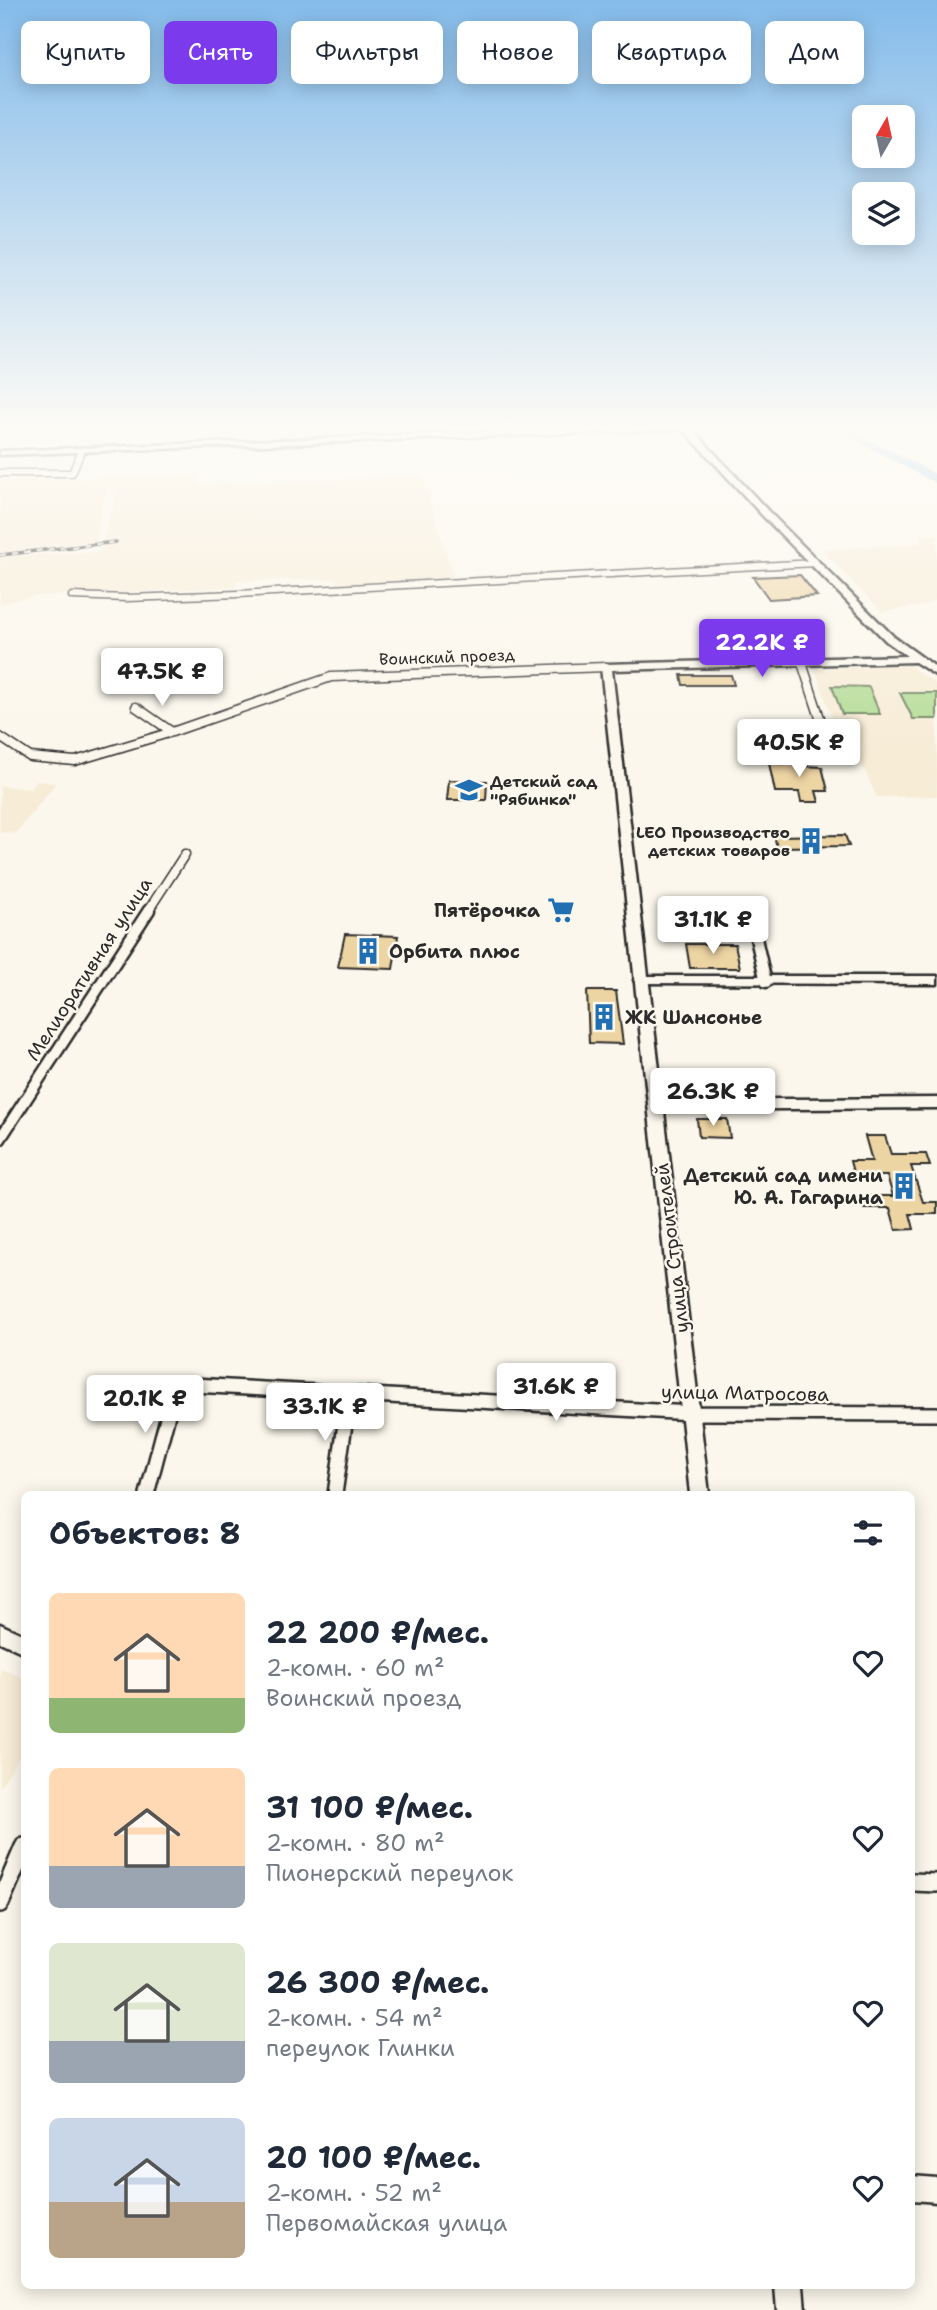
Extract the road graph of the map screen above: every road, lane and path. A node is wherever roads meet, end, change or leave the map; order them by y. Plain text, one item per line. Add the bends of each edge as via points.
1 (787, 535) edge
2 (816, 563) junction
3 (72, 596) dead end
4 (916, 659) junction
5 (802, 663) junction
6 (606, 667) junction
7 (937, 673) edge
8 (136, 707) dead end
9 (824, 730) dead end
10 (172, 732) junction
11 (0, 737) edge
12 (185, 854) dead end
13 (752, 921) dead end
14 (640, 980) junction
15 (937, 980) edge
16 (766, 982) junction
17 (937, 1103) edge
18 (656, 1105) junction
19 (0, 1139) edge
20 (349, 1396) junction
21 (691, 1413) junction
22 (937, 1414) edge
23 (148, 1491) edge
24 (335, 1491) edge
25 (700, 1491) edge
26 (0, 1633) edge
27 (21, 1643) edge
28 (21, 1854) edge
29 (915, 1882) edge
30 (937, 1883) edge
31 (0, 1903) edge
32 (915, 2188) edge
33 (937, 2190) edge
34 (789, 2289) edge
35 (791, 2310) edge

1 - 2 main road
2 - 3 street via 238,594
2 - 4 main road via 890,639
4 - 5 main road, Воинский проезд
4 - 7 main road
5 - 6 main road, Воинский проезд
5 - 9 street
6 - 10 street, Воинский проезд via 331,677
6 - 14 main road, улица Строителей
8 - 10 street
10 - 11 street, Воинский проезд via 75,761 30,757
12 - 19 street, Мелиоративная улица
13 - 16 street
14 - 16 street
14 - 18 main road, улица Строителей
15 - 16 street
17 - 18 street
18 - 21 main road, улица Строителей
20 - 21 street, улица Матросова
20 - 23 street, улица Матросова via 176,1384
20 - 24 street
21 - 22 street, улица Матросова
21 - 25 main road, улица Строителей
26 - 27 main road
28 - 31 street
29 - 30 street
32 - 33 street
34 - 35 main road

